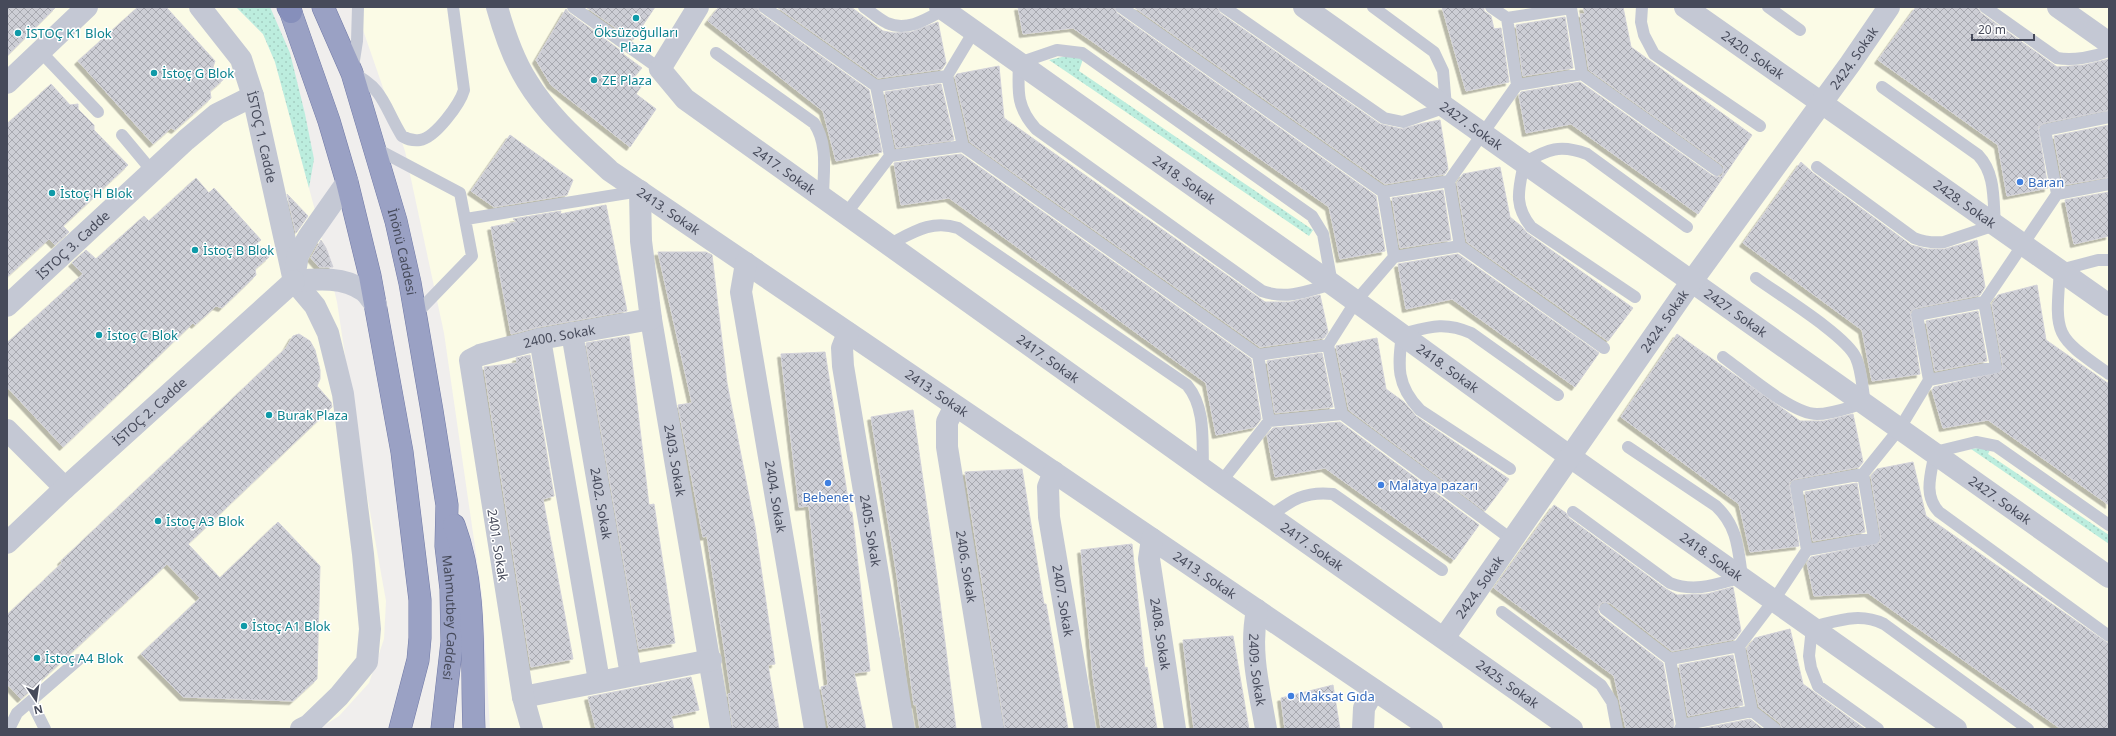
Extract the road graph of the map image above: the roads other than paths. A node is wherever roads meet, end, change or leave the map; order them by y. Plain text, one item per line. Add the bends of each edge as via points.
1 (87, 7) edge
2 (200, 7) edge
3 (323, 7) edge
4 (358, 7) edge
5 (453, 7) edge
6 (497, 7) edge
7 (573, 7) edge
8 (698, 7) edge
9 (764, 7) edge
10 (864, 7) edge
11 (1121, 7) edge
12 (1224, 7) edge
13 (1304, 7) edge
14 (1373, 7) edge
15 (1491, 7) edge
16 (1642, 7) edge
17 (1685, 7) edge
18 (1768, 7) edge
19 (1889, 7) edge
20 (1985, 7) edge
21 (2058, 7) edge
22 (942, 8) edge
23 (289, 9) edge
24 (1506, 18) junction
25 (1800, 30) dead end
26 (974, 31) junction
27 (2109, 43) edge
28 (40, 51) junction
29 (2109, 51) edge
30 (716, 53) dead end
31 (1019, 63) junction
32 (660, 69) junction
33 (352, 73) junction
34 (1582, 74) junction
35 (947, 76) junction
36 (7, 83) edge
37 (1517, 85) junction
38 (876, 86) junction
39 (1882, 87) dead end
40 (253, 96) junction
41 (1821, 103) junction
42 (1446, 107) junction
43 (98, 112) dead end
44 (2109, 117) edge
45 (1760, 126) dead end
46 (1482, 133) junction
47 (122, 135) dead end
48 (963, 146) junction
49 (375, 148) junction
50 (890, 156) junction
51 (1524, 163) junction
52 (1817, 167) dead end
53 (1717, 170) dead end
54 (152, 171) junction
55 (1449, 181) junction
56 (348, 182) junction
57 (2109, 184) edge
58 (640, 191) junction
59 (1383, 192) junction
60 (2057, 194) junction
61 (823, 199) junction
62 (845, 215) junction
63 (466, 219) junction
64 (1995, 224) junction
65 (1687, 227) dead end
66 (2023, 244) junction
67 (888, 245) junction
68 (1460, 246) junction
69 (1394, 257) junction
70 (2109, 260) edge
71 (746, 263) junction
72 (2060, 270) junction
73 (1756, 278) dead end
74 (294, 281) junction
75 (1692, 281) junction
76 (1332, 284) junction
77 (1635, 297) dead end
78 (1356, 301) junction
79 (1984, 302) junction
80 (376, 305) junction
81 (2109, 305) edge
82 (7, 306) edge
83 (415, 315) junction
84 (651, 319) junction
85 (572, 333) junction
86 (848, 333) junction
87 (1402, 334) junction
88 (540, 339) junction
89 (1328, 345) junction
90 (1604, 348) dead end
91 (1258, 355) junction
92 (1723, 357) dead end
93 (470, 360) joint
94 (2109, 374) edge
95 (1929, 380) junction
96 (1558, 395) dead end
97 (1865, 403) junction
98 (955, 406) junction
99 (1342, 414) junction
100 (1269, 421) junction
101 (1900, 428) junction
102 (7, 430) edge
103 (1628, 448) dead end
104 (1935, 452) junction
105 (1569, 456) junction
106 (1203, 469) junction
107 (1510, 469) dead end
108 (1054, 472) junction
109 (1863, 474) junction
110 (1221, 482) junction
111 (65, 488) junction
112 (446, 506) junction
113 (1573, 512) dead end
114 (1270, 516) junction
115 (2109, 525) edge
116 (1152, 539) junction
117 (1511, 539) junction
118 (7, 543) edge
119 (1806, 550) junction
120 (1442, 570) dead end
121 (2109, 576) edge
122 (1742, 577) junction
123 (1774, 600) junction
124 (1605, 609) dead end
125 (1257, 610) junction
126 (1502, 612) dead end
127 (1812, 628) junction
128 (2109, 636) edge
129 (1444, 638) junction
130 (1740, 646) junction
131 (1670, 659) junction
132 (78, 660) dead end
133 (418, 660) junction
134 (711, 660) junction
135 (631, 675) junction
136 (598, 681) junction
137 (1374, 690) junction
138 (523, 697) junction
139 (30, 701) junction
140 (1752, 711) junction
141 (1681, 727) edge
142 (8, 729) edge
143 (45, 729) edge
144 (301, 729) edge
145 (400, 729) edge
146 (416, 729) edge
147 (442, 729) edge
148 (474, 729) edge
149 (532, 729) edge
150 (721, 729) edge
151 (815, 729) edge
152 (904, 729) edge
153 (993, 729) edge
154 (1085, 729) edge
155 (1174, 729) edge
156 (1266, 729) edge
157 (1363, 729) edge
158 (1432, 729) edge
159 (1572, 729) edge
160 (1617, 729) edge
161 (1775, 729) edge
162 (1878, 729) edge
163 (1956, 729) edge
164 (2028, 729) edge

1 - 28 street
2 - 40 street, İSTOÇ 1. Cadde via 241,59
3 - 33 highway, İnönü Caddesi
4 - 33 lane via 357,41
5 - 33 lane via 464,90 462,99 435,131 421,140 402,136 377,89 367,80
6 - 58 street, 2413. Sokak via 512,51 540,101 581,145 610,171
7 - 32 lane
8 - 32 street
9 - 38 lane
10 - 22 lane via 888,23 896,25 919,23
11 - 59 lane
12 - 42 lane via 1384,118 1403,122
13 - 42 street, 2427. Sokak
14 - 42 lane via 1434,52 1443,71
15 - 24 lane
16 - 45 lane via 1641,22 1644,34 1654,54
17 - 41 street, 2420. Sokak
18 - 25 lane
19 - 41 street, 2424. Sokak
20 - 29 lane via 2057,58 2070,59
21 - 27 street
22 - 26 street, 2418. Sokak
23 - 56 highway
24 - 34 lane via 1571,8
24 - 37 lane
26 - 31 street, 2418. Sokak
26 - 35 lane
28 - 36 street
28 - 43 lane
30 - 61 lane via 814,123 820,131 824,147
31 - 76 street, 2418. Sokak
31 - 76 lane via 1057,50 1075,51 1088,57 1312,216 1323,234
31 - 76 lane via 1020,102 1036,129 1262,291 1288,295
32 - 61 street, 2417. Sokak via 685,99
33 - 49 highway, İnönü Caddesi
34 - 37 lane
34 - 53 lane
35 - 38 lane
35 - 48 lane
37 - 46 lane
38 - 50 lane
39 - 64 lane via 1983,161 1991,176
40 - 54 street, İSTOÇ 3. Cadde via 217,114
40 - 74 street, İSTOÇ 1. Cadde
41 - 64 street, 2428. Sokak
41 - 75 street, 2424. Sokak
42 - 46 street, 2427. Sokak
44 - 60 lane via 2045,130
46 - 51 street, 2427. Sokak
46 - 55 lane
47 - 54 lane
48 - 50 lane
48 - 91 lane
49 - 63 lane via 460,192
49 - 83 highway, İnönü Caddesi via 396,221
50 - 62 lane
51 - 65 lane via 1547,150 1558,148 1569,148 1587,154
51 - 75 street, 2427. Sokak
51 - 77 lane via 1518,201 1528,223
52 - 64 lane via 1921,240 1944,242
54 - 82 street, İSTOÇ 3. Cadde
55 - 59 lane
55 - 68 lane
56 - 74 street via 309,236 298,256
56 - 80 highway
57 - 60 lane
58 - 63 lane
58 - 71 street, 2413. Sokak
58 - 84 street, 2403. Sokak via 641,242
59 - 69 lane
60 - 66 lane
61 - 62 street, 2417. Sokak
62 - 67 street, 2417. Sokak
63 - 83 lane via 472,256
64 - 66 street, 2428. Sokak
66 - 72 street, 2428. Sokak
66 - 79 lane
67 - 106 street, 2417. Sokak
67 - 106 lane via 930,225 949,225 958,228 1187,385 1196,398 1201,415
68 - 69 lane
68 - 90 lane
69 - 78 lane
70 - 72 lane via 2098,260
71 - 86 street, 2413. Sokak
71 - 151 street, 2404. Sokak via 741,292
72 - 81 street, 2428. Sokak
72 - 94 lane via 2057,314 2062,335 2075,350
73 - 97 lane via 1849,347 1859,366
74 - 80 street via 317,278 344,281 364,291
74 - 111 street, İSTOÇ 2. Cadde
74 - 144 street via 315,306 328,333 342,394 370,629 367,662 339,696 309,725
75 - 97 street, 2427. Sokak
75 - 105 street, 2424. Sokak
76 - 78 street, 2418. Sokak
78 - 87 street, 2418. Sokak
78 - 89 lane
79 - 95 lane via 1917,315
79 - 95 lane via 1996,367
80 - 133 highway via 402,452 413,535 420,600
83 - 112 highway, İnönü Caddesi
84 - 85 street, 2400. Sokak
84 - 134 street, 2403. Sokak
85 - 88 street, 2400. Sokak
85 - 135 street, 2402. Sokak
86 - 98 street, 2413. Sokak
86 - 152 street, 2405. Sokak via 842,348 843,366
87 - 96 lane via 1436,325 1459,328 1471,333
87 - 105 street, 2418. Sokak
87 - 107 lane via 1398,366 1412,401 1420,410
88 - 93 street, 2400. Sokak
88 - 136 street
89 - 91 lane
89 - 99 lane
91 - 100 lane
92 - 97 lane via 1797,410 1816,414 1826,413
93 - 138 street, 2401. Sokak
95 - 101 lane
97 - 101 street, 2427. Sokak
98 - 108 street, 2413. Sokak
98 - 153 street, 2406. Sokak via 947,422 947,447
99 - 100 lane
99 - 117 lane
100 - 110 lane
101 - 104 street, 2427. Sokak
101 - 109 lane
102 - 111 street
103 - 122 lane via 1716,506 1724,514 1734,530
104 - 115 lane via 1976,442 1996,446
104 - 121 street, 2427. Sokak
104 - 128 lane via 1929,489 1932,502 1940,512
105 - 117 street, 2424. Sokak
105 - 122 street, 2418. Sokak
106 - 110 street, 2417. Sokak
108 - 116 street, 2413. Sokak
108 - 154 street, 2407. Sokak via 1048,487 1049,517
109 - 119 lane via 1796,486
109 - 119 lane via 1874,538
110 - 114 street, 2417. Sokak
111 - 118 street, İSTOÇ 2. Cadde
112 - 147 highway, Mahmutbey Caddesi via 452,642
112 - 148 highway via 459,539 469,588
113 - 122 lane via 1677,586 1707,587
114 - 120 lane via 1292,499 1315,493 1332,494
114 - 129 street, 2417. Sokak
116 - 125 street, 2413. Sokak
116 - 155 street, 2408. Sokak via 1149,558
117 - 129 street, 2424. Sokak
119 - 123 lane
122 - 123 street, 2418. Sokak
123 - 127 street, 2418. Sokak
123 - 130 lane
124 - 131 lane
125 - 137 street, 2413. Sokak
125 - 156 street, 2409. Sokak via 1253,632 1254,656
126 - 160 lane via 1601,686 1612,702
127 - 162 lane via 1809,656 1818,686
127 - 163 street, 2418. Sokak
127 - 164 lane via 1852,617 1869,617 1877,620
129 - 159 street, 2425. Sokak
130 - 131 lane
130 - 140 lane
131 - 141 lane
132 - 139 lane
133 - 145 highway
133 - 146 highway via 419,697
134 - 135 street
134 - 150 street, 2403. Sokak
135 - 136 street
136 - 138 street
137 - 157 street via 1364,708
137 - 158 street, 2413. Sokak
138 - 149 street, 2401. Sokak
139 - 142 lane via 17,713
139 - 143 lane
140 - 141 lane
140 - 161 lane

